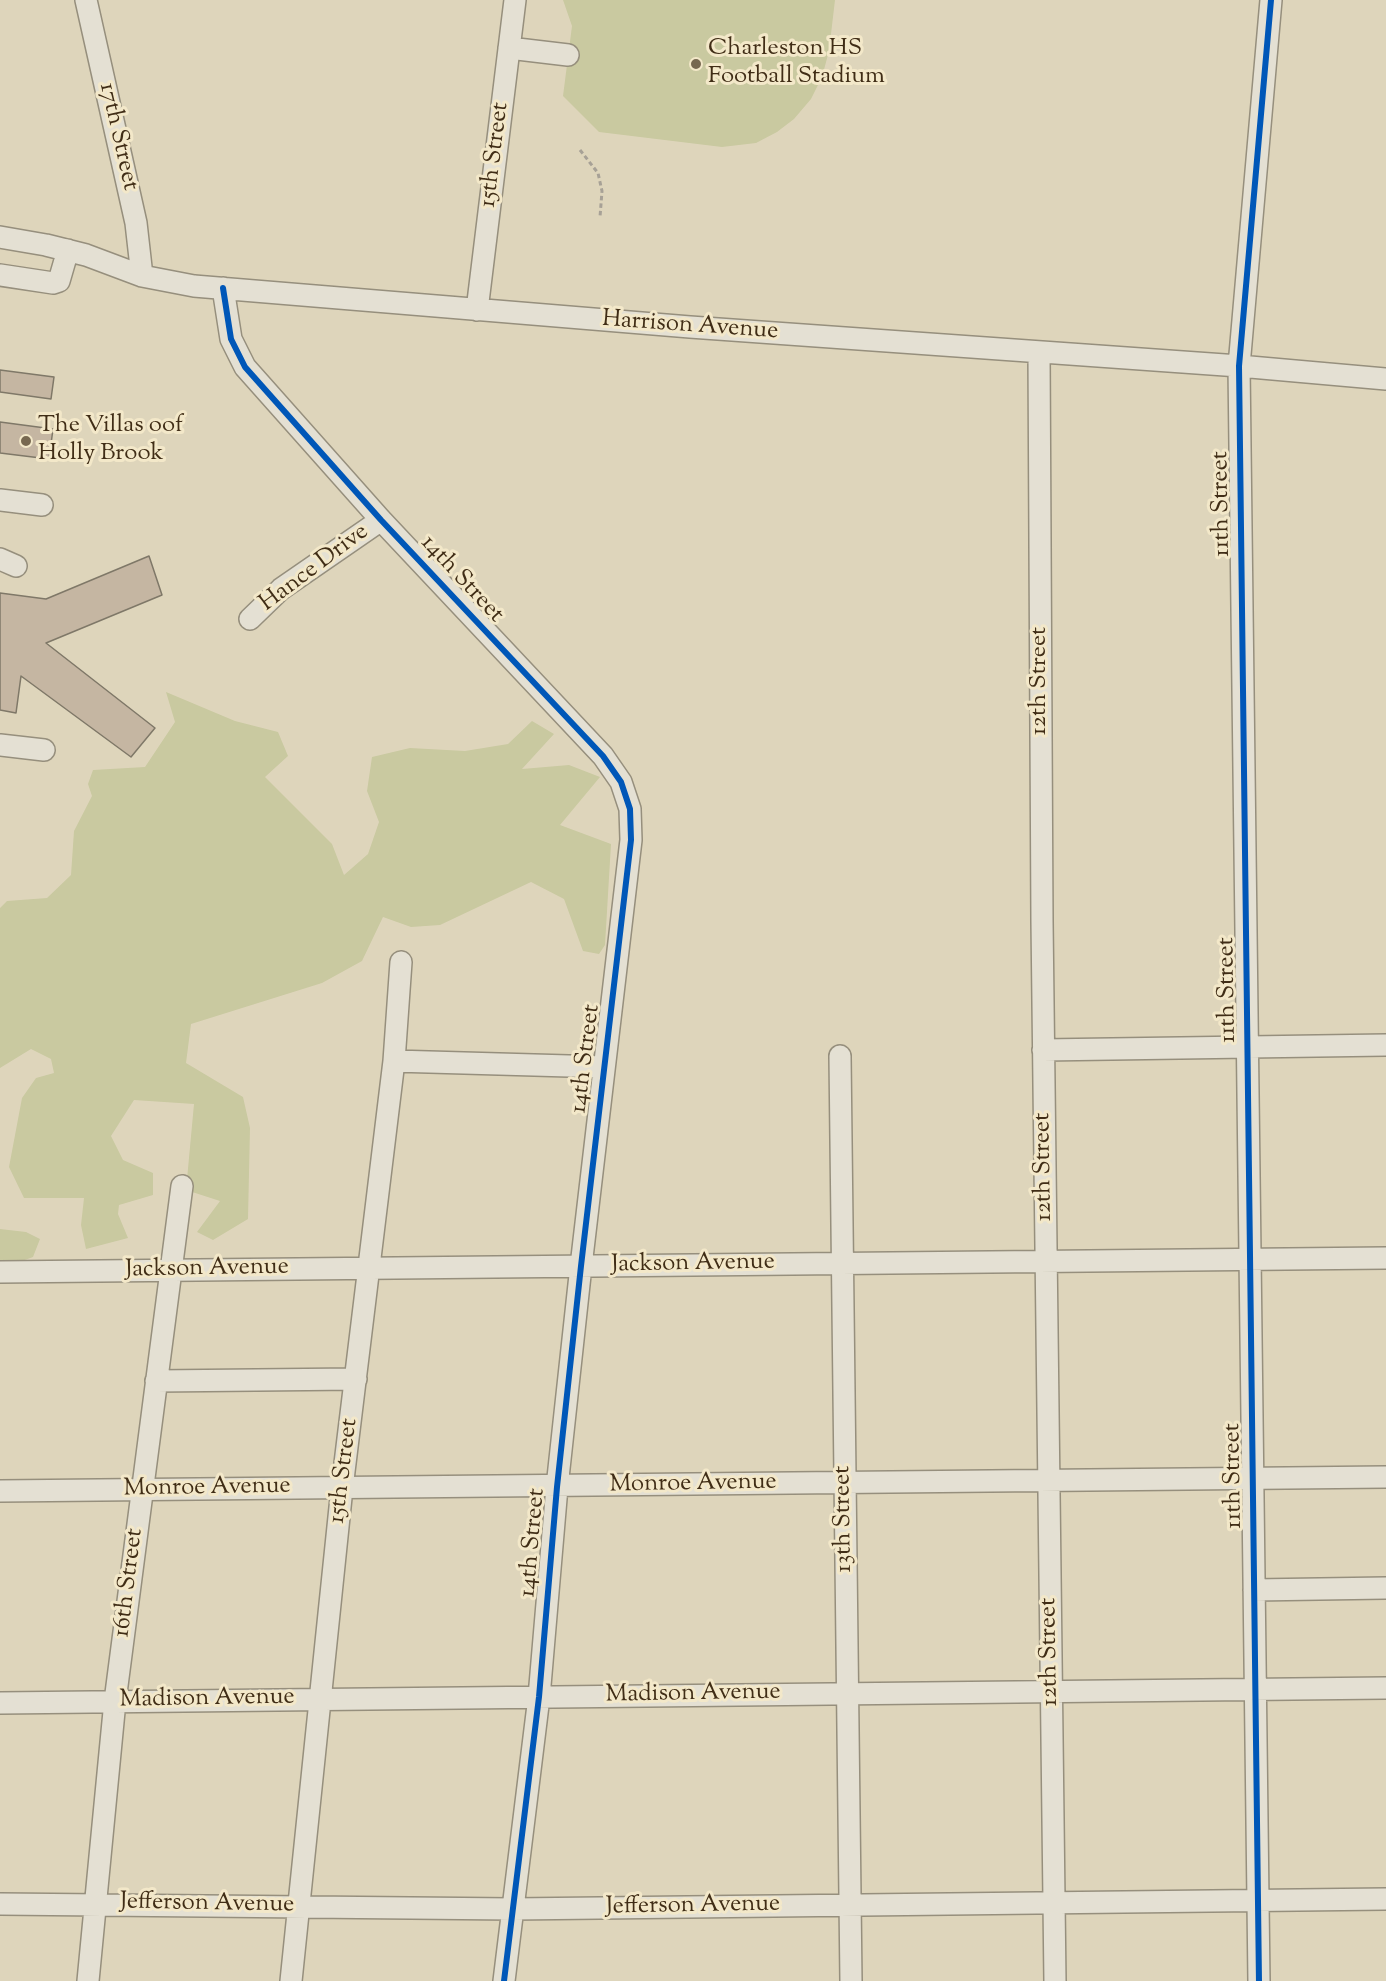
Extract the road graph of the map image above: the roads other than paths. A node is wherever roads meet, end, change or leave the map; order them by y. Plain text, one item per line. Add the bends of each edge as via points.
1 (86, 0) edge
2 (515, 0) edge
3 (1271, 0) edge
4 (509, 48) junction
5 (568, 56) dead end
6 (0, 237) edge
7 (68, 250) junction
8 (0, 275) edge
9 (142, 276) junction
10 (223, 288) junction
11 (477, 310) junction
12 (1039, 352) junction
13 (1239, 366) junction
14 (1386, 379) edge
15 (0, 500) edge
16 (42, 505) dead end
17 (381, 520) junction
18 (250, 619) dead end
19 (0, 745) edge
20 (44, 750) dead end
21 (401, 962) dead end
22 (1386, 1045) edge
23 (1247, 1048) junction
24 (1043, 1050) junction
25 (840, 1056) dead end
26 (394, 1062) junction
27 (604, 1066) junction
28 (182, 1186) dead end
29 (1386, 1258) edge
30 (1250, 1259) junction
31 (1046, 1261) junction
32 (842, 1264) junction
33 (581, 1266) junction
34 (370, 1269) junction
35 (171, 1270) junction
36 (0, 1272) edge
37 (356, 1379) junction
38 (156, 1381) junction
39 (1386, 1477) edge
40 (1253, 1478) junction
41 (1049, 1480) junction
42 (845, 1482) junction
43 (557, 1486) junction
44 (342, 1488) junction
45 (142, 1490) junction
46 (0, 1491) edge
47 (1386, 1587) edge
48 (1254, 1590) junction
49 (1386, 1688) edge
50 (1255, 1689) junction
51 (1051, 1692) junction
52 (848, 1694) junction
53 (539, 1697) junction
54 (321, 1699) junction
55 (115, 1701) junction
56 (0, 1703) edge
57 (1386, 1899) edge
58 (1258, 1901) junction
59 (1054, 1903) junction
60 (0, 1904) edge
61 (97, 1904) junction
62 (850, 1905) junction
63 (301, 1907) junction
64 (513, 1909) junction
65 (88, 1981) edge
66 (291, 1981) edge
67 (504, 1981) edge
68 (851, 1981) edge
69 (1055, 1981) edge
70 (1259, 1981) edge

1 - 9 street, 17th Street via 136,223
2 - 4 street, 15th Street
3 - 13 street, 11th Street
4 - 5 street
4 - 11 street, 15th Street
6 - 7 street, Harrison Avenue
7 - 8 street via 61,278 53,283
7 - 9 street, Harrison Avenue
9 - 10 street, Harrison Avenue
10 - 11 street, Harrison Avenue
10 - 17 street, 14th Street via 231,339 245,367
11 - 12 street, Harrison Avenue
12 - 13 street, Harrison Avenue
12 - 24 street, 12th Street
13 - 14 street, Harrison Avenue
13 - 23 street, 11th Street
15 - 16 street
17 - 18 street, Hance Drive via 281,589
17 - 27 street, 14th Street via 603,756 621,782 630,809 631,840
19 - 20 street
21 - 26 street, 15th Street
22 - 23 street
23 - 24 street
23 - 30 street, 11th Street
24 - 31 street, 12th Street
25 - 32 street, 13th Street
26 - 27 street
26 - 34 street, 15th Street
27 - 33 street, 14th Street
28 - 35 street, 16th Street
29 - 30 street, Jackson Avenue
30 - 31 street, Jackson Avenue
30 - 40 street, 11th Street
31 - 32 street, Jackson Avenue
31 - 41 street, 12th Street
32 - 33 street, Jackson Avenue
32 - 42 street, 13th Street
33 - 34 street, Jackson Avenue
33 - 43 street, 14th Street
34 - 35 street, Jackson Avenue
34 - 37 street, 15th Street
35 - 36 street, Jackson Avenue
35 - 38 street, 16th Street
37 - 38 street
37 - 44 street, 15th Street
38 - 45 street, 16th Street
39 - 40 street, Monroe Avenue
40 - 41 street, Monroe Avenue
40 - 48 street, 11th Street
41 - 42 street, Monroe Avenue
41 - 51 street, 12th Street
42 - 43 street, Monroe Avenue
42 - 52 street, 13th Street
43 - 44 street, Monroe Avenue
43 - 53 street, 14th Street
44 - 45 street, Monroe Avenue
44 - 54 street, 15th Street
45 - 46 street, Monroe Avenue
45 - 55 street, 16th Street
47 - 48 street
48 - 50 street, 11th Street
49 - 50 street, Madison Avenue
50 - 51 street, Madison Avenue
50 - 58 street, 11th Street
51 - 52 street, Madison Avenue
51 - 59 street, 12th Street
52 - 53 street, Madison Avenue
52 - 62 street, 13th Street
53 - 54 street, Madison Avenue
53 - 64 street, 14th Street
54 - 55 street, Madison Avenue
54 - 63 street, 15th Street
55 - 56 street, Madison Avenue
55 - 61 street, 16th Street
57 - 58 street, Jefferson Avenue
58 - 59 street, Jefferson Avenue
58 - 70 street, 11th Street
59 - 62 street, Jefferson Avenue
59 - 69 street, 12th Street
60 - 61 street, Jefferson Avenue
61 - 63 street, Jefferson Avenue
61 - 65 street, 16th Street
62 - 64 street, Jefferson Avenue
62 - 68 street, 13th Street
63 - 64 street, Jefferson Avenue
63 - 66 street, 15th Street
64 - 67 street, 14th Street

